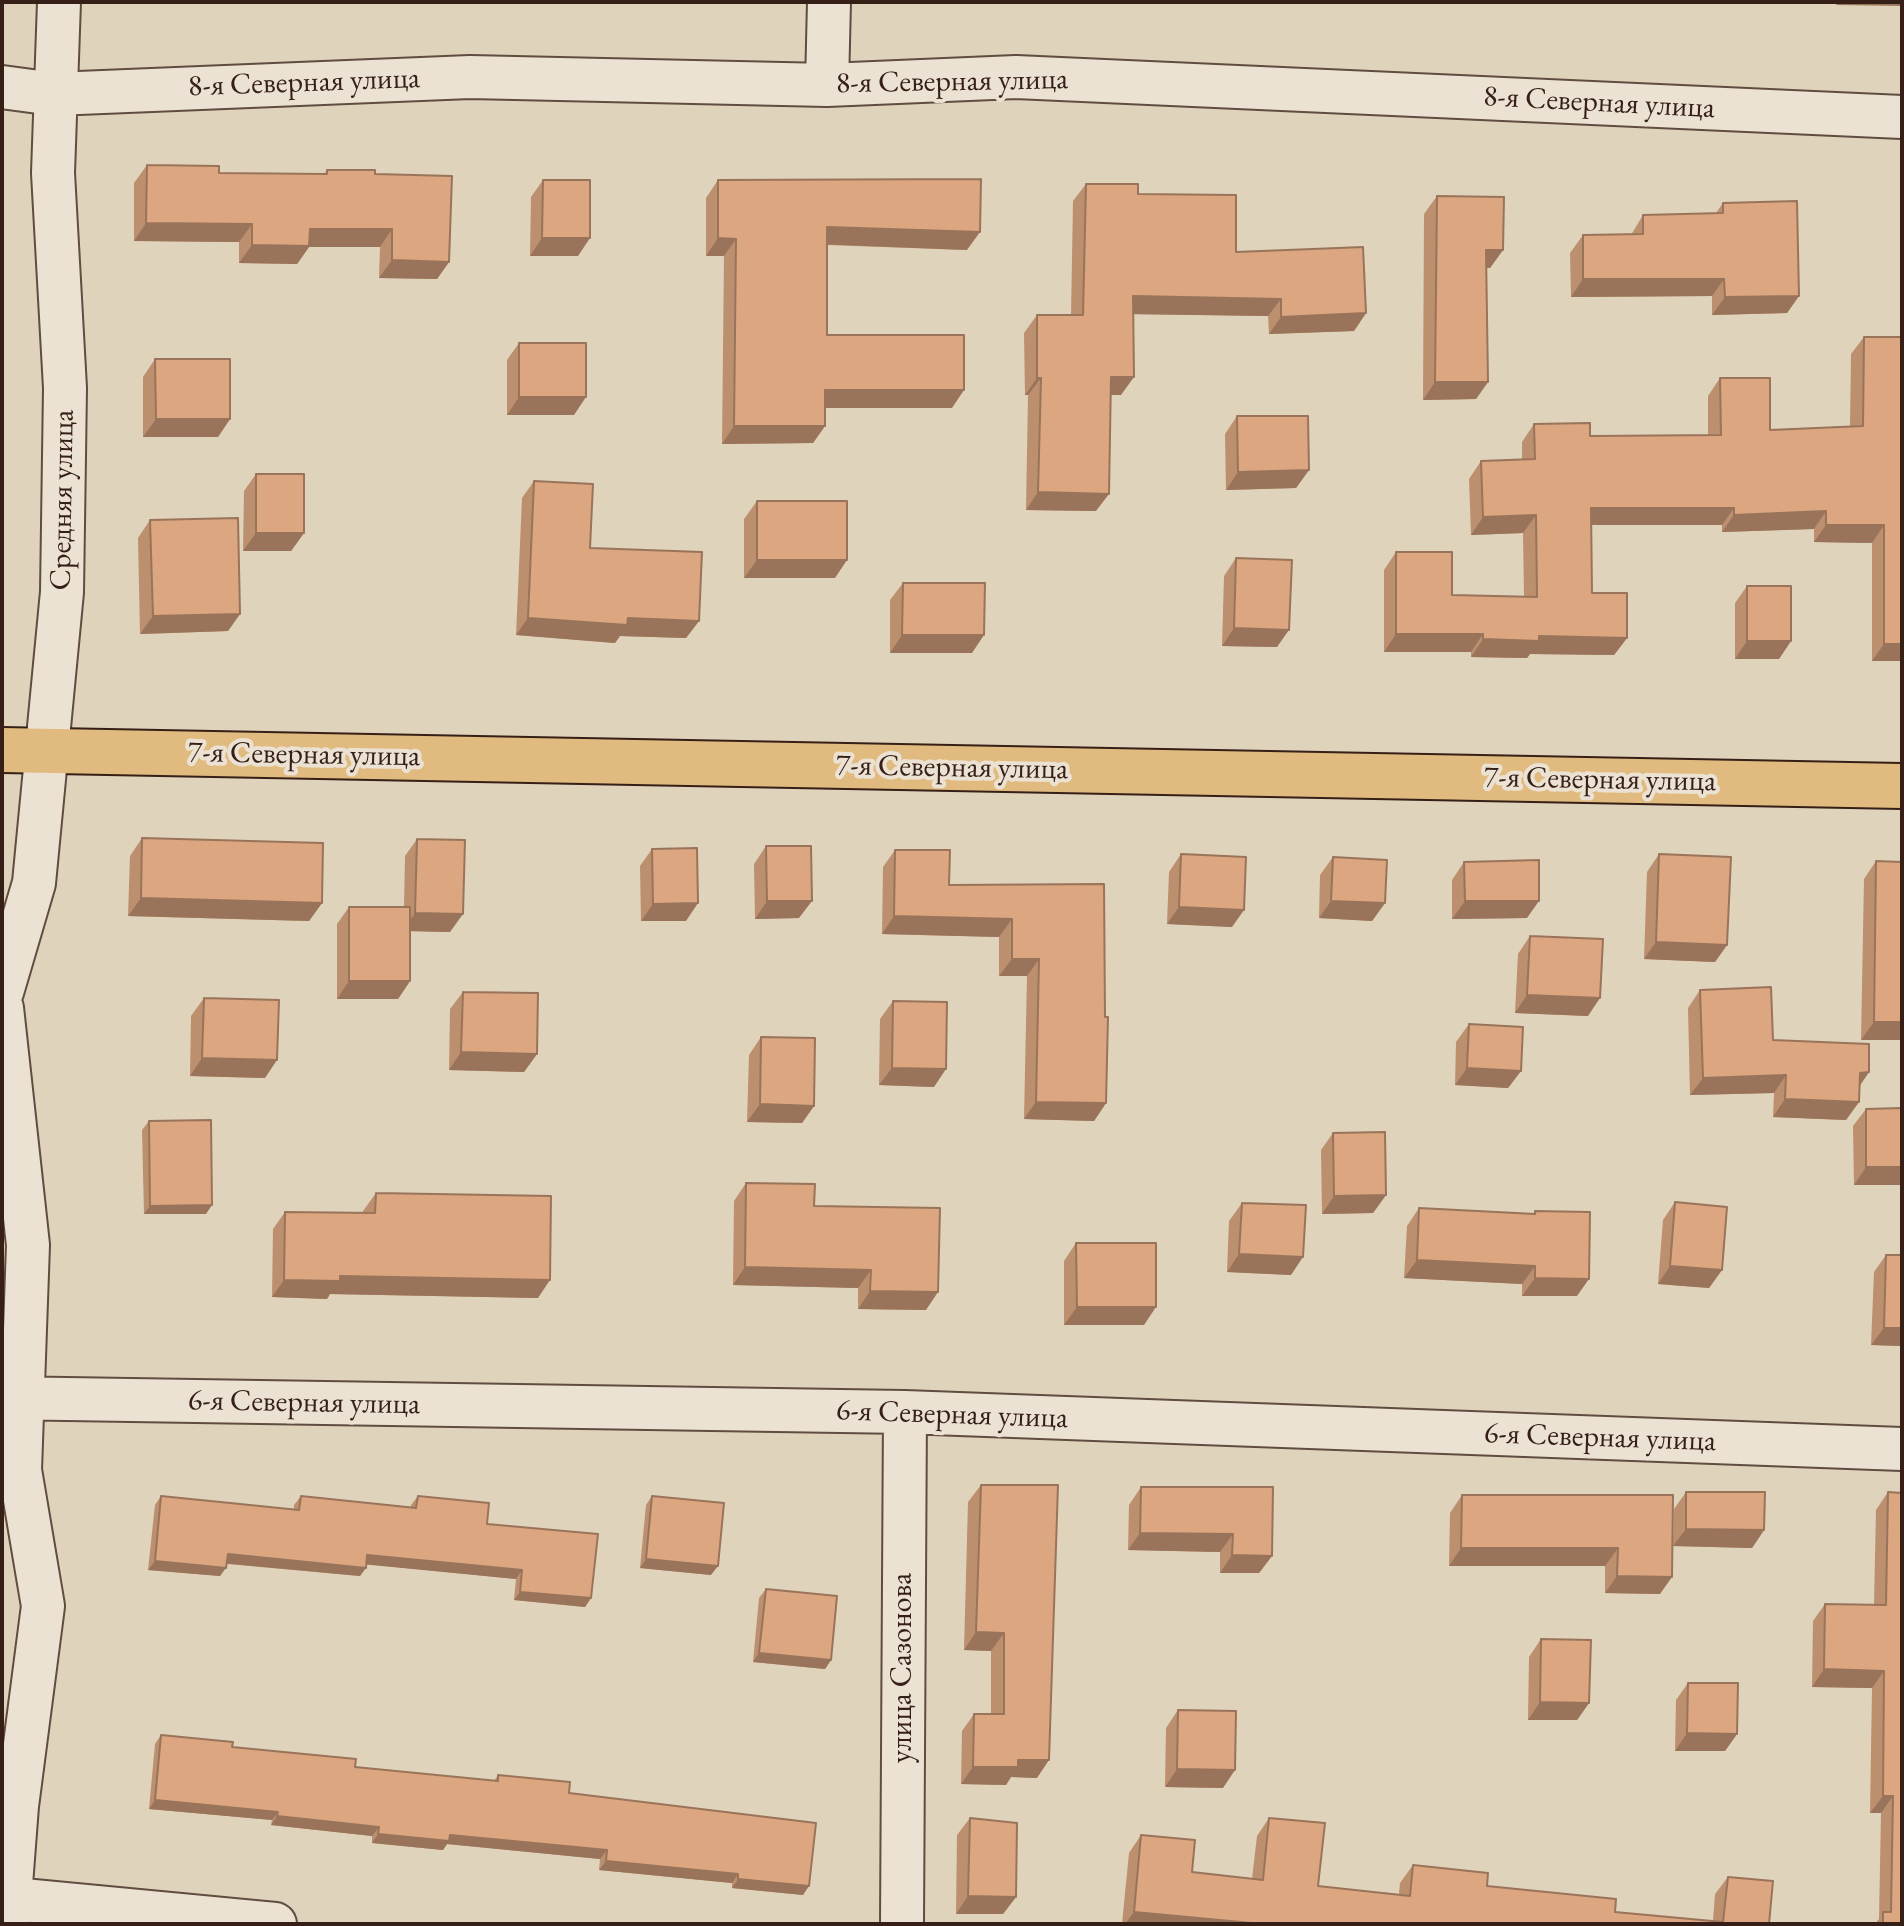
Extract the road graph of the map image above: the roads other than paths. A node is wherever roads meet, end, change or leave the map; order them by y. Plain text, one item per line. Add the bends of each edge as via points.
1 (59, 2) edge
2 (829, 2) edge
3 (827, 85) junction
4 (2, 87) edge
5 (54, 94) junction
6 (1902, 117) edge
7 (2, 750) edge
8 (49, 751) junction
9 (1902, 786) edge
10 (2, 992) edge
11 (2, 1008) edge
12 (13, 1398) edge
13 (905, 1412) junction
14 (1902, 1449) edge
15 (6, 1906) edge
16 (275, 1924) edge
17 (902, 1924) edge

1 - 5 street, Средняя улица
2 - 3 street
3 - 5 street, 8-я Северная улица via 470,77
3 - 6 street, 8-я Северная улица via 1016,77
4 - 5 street, 8-я Северная улица
5 - 8 street, Средняя улица via 65,388 62,592
7 - 8 main road, 7-я Северная улица
8 - 9 main road, 7-я Северная улица
8 - 10 street, Средняя улица via 34,883
11 - 12 street via 28,1245
12 - 13 street, 6-я Северная улица
12 - 15 street via 43,1606
13 - 14 street, 6-я Северная улица
13 - 17 street, улица Сазонова
15 - 16 street

